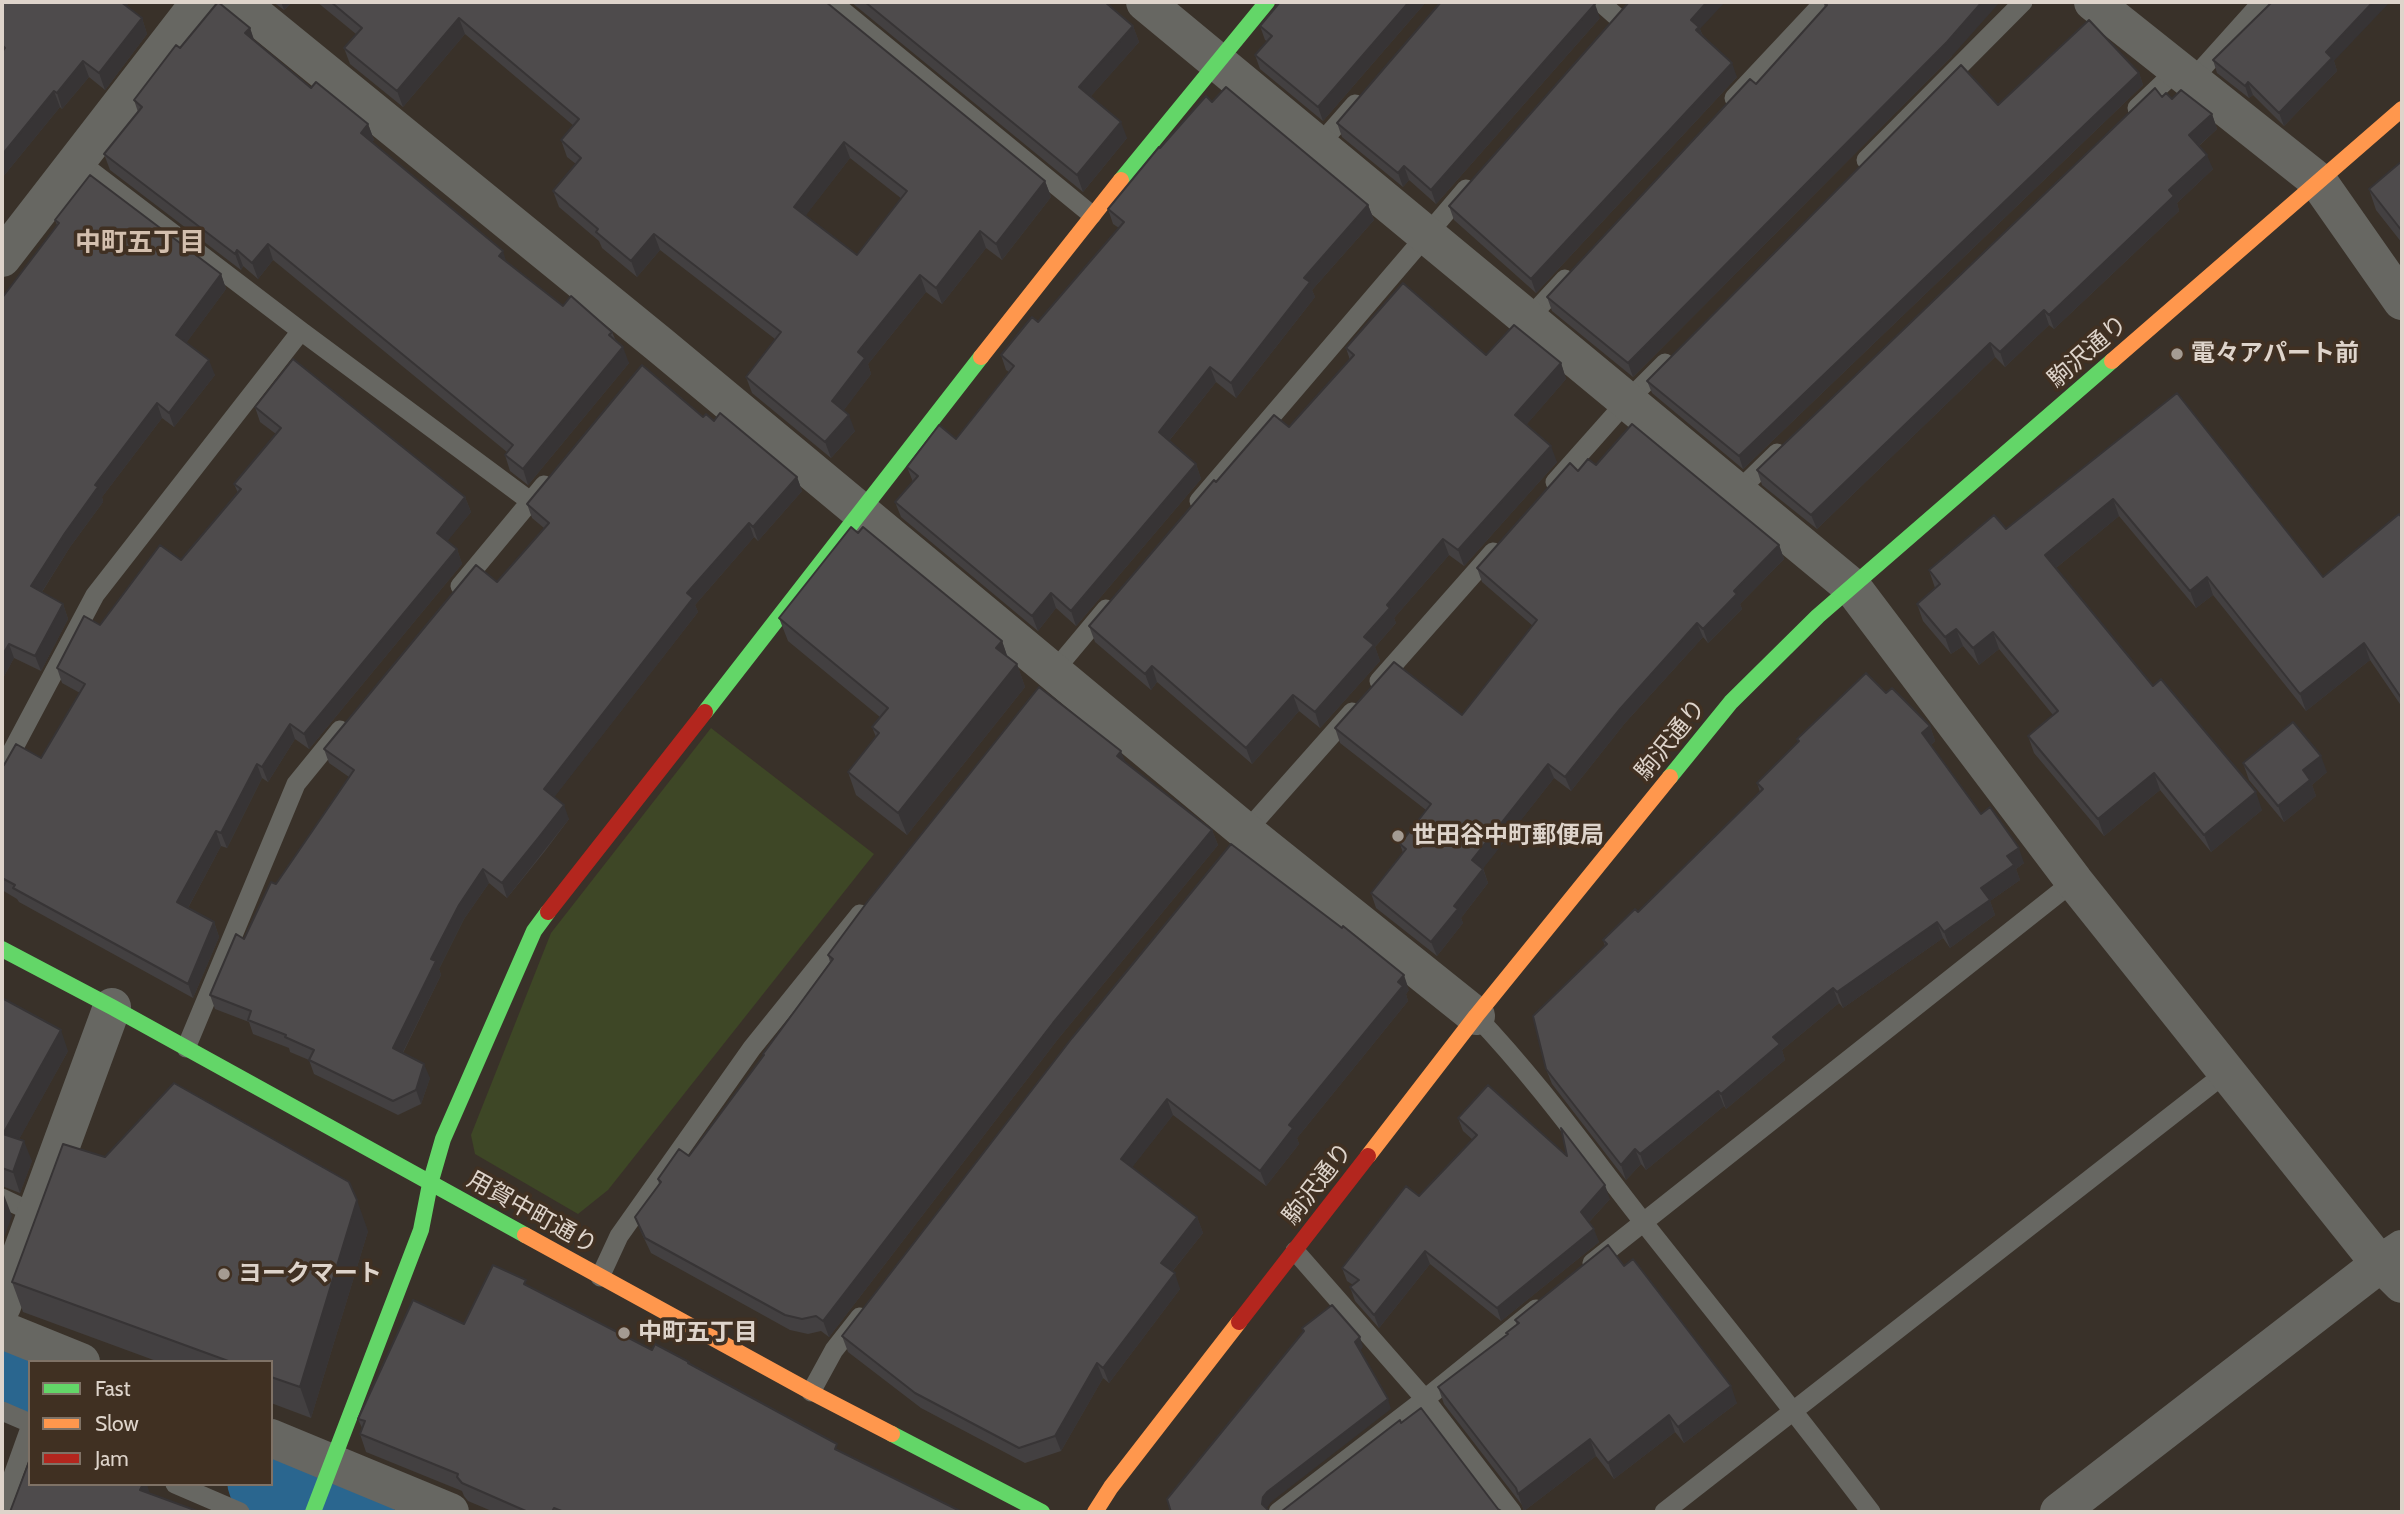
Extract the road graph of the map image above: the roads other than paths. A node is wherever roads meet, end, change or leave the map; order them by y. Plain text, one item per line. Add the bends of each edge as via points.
1 (200, 2) edge
2 (239, 2) edge
3 (832, 2) edge
4 (1145, 2) edge
5 (1267, 2) edge
6 (1600, 2) edge
7 (1630, 2) edge
8 (1824, 2) edge
9 (2023, 2) edge
10 (2093, 2) edge
11 (2262, 2) edge
12 (1219, 62) junction
13 (2184, 75) junction
14 (1363, 94) edge
15 (2402, 109) edge
16 (1718, 114) edge
17 (2126, 118) edge
18 (1319, 145) junction
19 (78, 161) junction
20 (1481, 172) edge
21 (1850, 177) edge
22 (2318, 181) junction
23 (1092, 215) junction
24 (1426, 234) junction
25 (2, 258) edge
26 (1575, 268) edge
27 (2402, 301) edge
28 (1528, 319) junction
29 (301, 331) junction
30 (1676, 352) edge
31 (1628, 401) junction
32 (1793, 437) edge
33 (556, 470) edge
34 (1737, 492) junction
35 (1546, 493) edge
36 (530, 501) junction
37 (859, 512) junction
38 (1186, 516) edge
39 (1509, 534) edge
40 (1853, 588) junction
41 (452, 595) edge
42 (1115, 599) edge
43 (1044, 683) junction
44 (348, 721) edge
45 (2, 770) edge
46 (1237, 842) junction
47 (2074, 881) junction
48 (872, 898) edge
49 (2, 949) edge
50 (112, 1007) junction
51 (1476, 1016) junction
52 (186, 1048) junction
53 (2227, 1072) junction
54 (430, 1184) junction
55 (2, 1198) edge
56 (36, 1214) junction
57 (1643, 1222) junction
58 (1294, 1251) junction
59 (2395, 1265) edge
60 (1576, 1276) edge
61 (600, 1277) junction
62 (1555, 1294) edge
63 (2, 1306) edge
64 (868, 1307) edge
65 (2, 1330) edge
66 (76, 1360) edge
67 (811, 1392) junction
68 (1425, 1399) junction
69 (2, 1411) edge
70 (1794, 1411) junction
71 (28, 1424) edge
72 (28, 1431) edge
73 (273, 1439) edge
74 (330, 1472) junction
75 (179, 1486) edge
76 (2, 1506) edge
77 (240, 1512) edge
78 (313, 1512) edge
79 (450, 1512) edge
80 (1042, 1512) edge
81 (1095, 1512) edge
82 (1278, 1512) edge
83 (1512, 1512) edge
84 (1664, 1512) edge
85 (1871, 1512) edge
86 (2059, 1512) edge

1 - 19 street
2 - 37 street via 656,350
3 - 23 lane
4 - 12 street
5 - 12 street
6 - 7 lane via 1612,22
8 - 16 lane
9 - 21 lane
10 - 13 street
11 - 13 lane
12 - 18 street
12 - 23 street
13 - 17 lane
13 - 22 street
14 - 18 lane
15 - 22 street, 駒沢通り
18 - 24 street
19 - 25 street
19 - 29 lane
20 - 24 lane
22 - 27 street
22 - 40 street, 駒沢通り
23 - 37 street
24 - 28 street
24 - 38 lane
26 - 28 lane
28 - 31 street
29 - 36 lane
29 - 45 lane via 95,595
30 - 31 lane
31 - 34 street
31 - 35 lane
32 - 34 lane
33 - 36 lane
34 - 40 street
36 - 41 lane
37 - 43 street
37 - 54 street via 534,931 443,1139
39 - 46 lane
40 - 47 street
40 - 51 street, 駒沢通り via 1731,702
42 - 43 lane
43 - 46 street
44 - 52 lane via 296,784
46 - 51 street
47 - 53 street
47 - 57 lane
48 - 61 lane via 752,1048 619,1236
49 - 50 street, 用賀中町通り
50 - 52 street, 用賀中町通り
50 - 56 street
51 - 57 lane via 1535,1082
51 - 58 street, 駒沢通り
52 - 54 street, 用賀中町通り
53 - 59 street
53 - 70 lane
54 - 61 street, 用賀中町通り
54 - 74 street via 421,1230
55 - 56 lane
56 - 63 street
57 - 60 lane
57 - 70 lane
58 - 68 lane
58 - 81 street, 駒沢通り
59 - 86 street
61 - 67 street, 用賀中町通り
62 - 68 lane
64 - 67 lane via 834,1350
65 - 66 street
67 - 80 street, 用賀中町通り
68 - 82 lane
68 - 83 lane
69 - 71 lane
70 - 84 lane
70 - 85 lane
72 - 76 lane
73 - 74 street
74 - 78 street
74 - 79 street
75 - 77 lane

